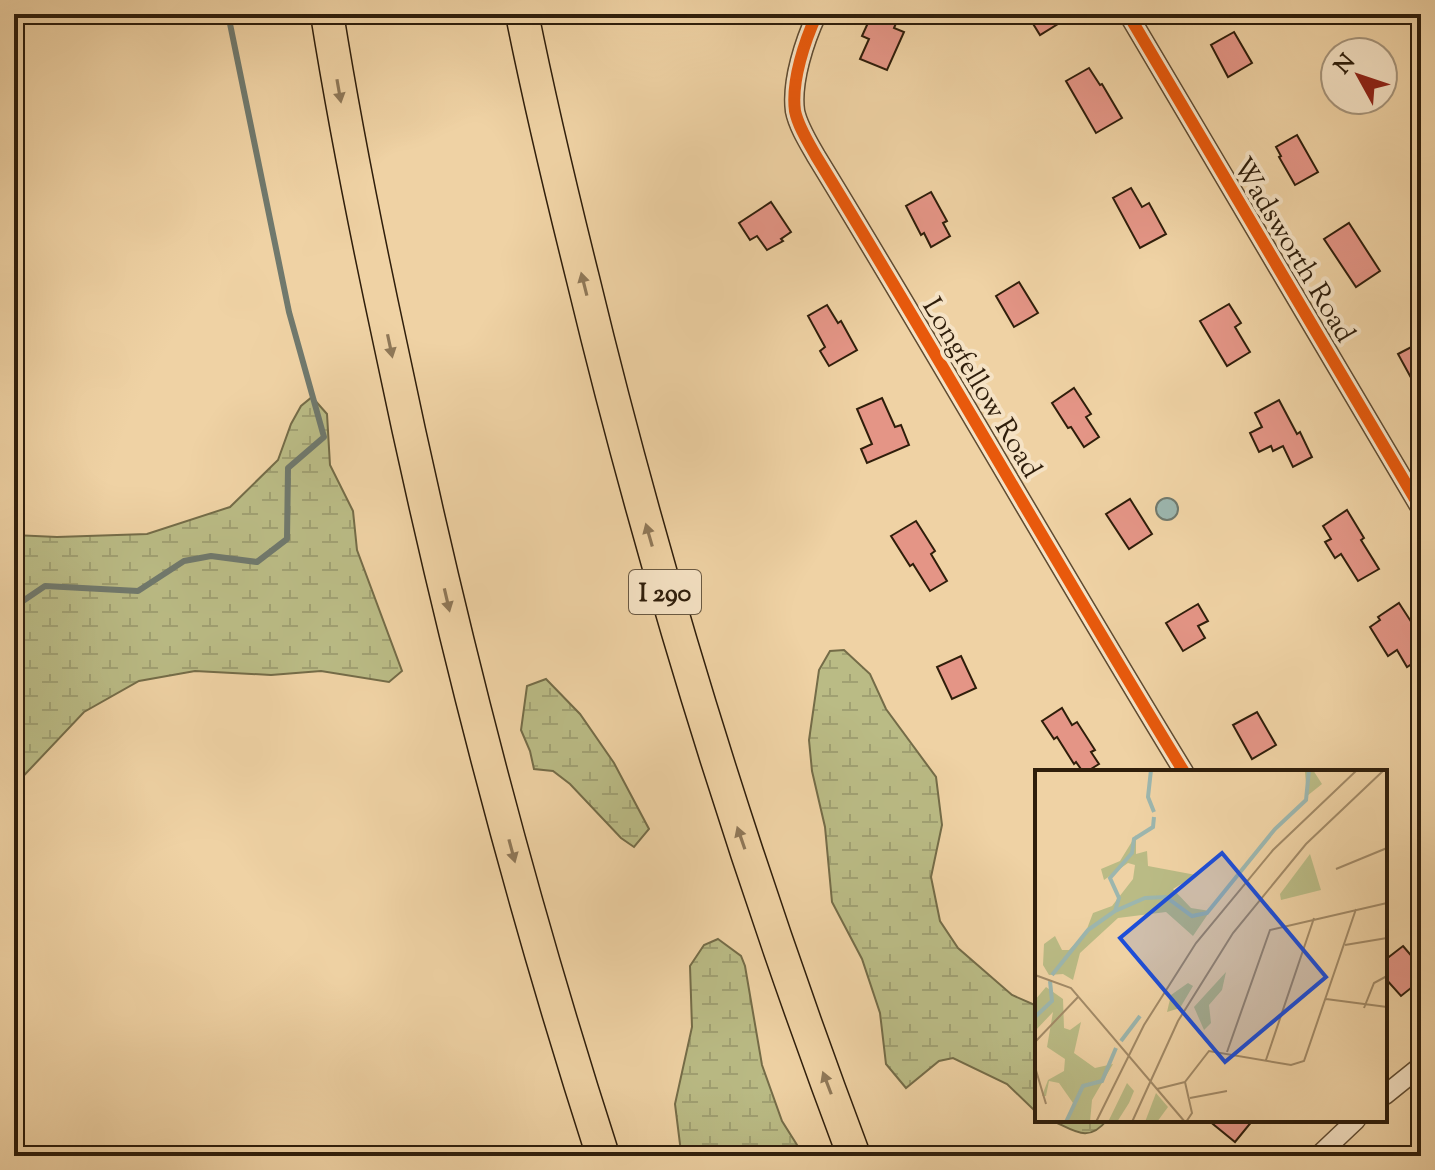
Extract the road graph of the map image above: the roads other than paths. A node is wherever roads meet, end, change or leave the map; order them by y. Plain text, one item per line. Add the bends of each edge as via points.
1 (327, 14) edge
2 (522, 14) edge
3 (817, 14) edge
4 (1128, 14) edge
5 (1421, 509) edge
6 (1183, 770) edge
7 (1421, 1066) edge
8 (1387, 1093) edge
9 (1354, 1122) edge
10 (603, 1156) edge
11 (854, 1156) edge
12 (1318, 1156) edge

1 -> 10 highway via 403,411 467,683 562,1030
11 -> 2 highway, I 290 via 741,837 667,598 606,377
3 - 6 street, Longfellow Road via 798,74 795,112 802,129
4 - 5 street, Wadsworth Road
7 - 8 street
9 - 12 street

